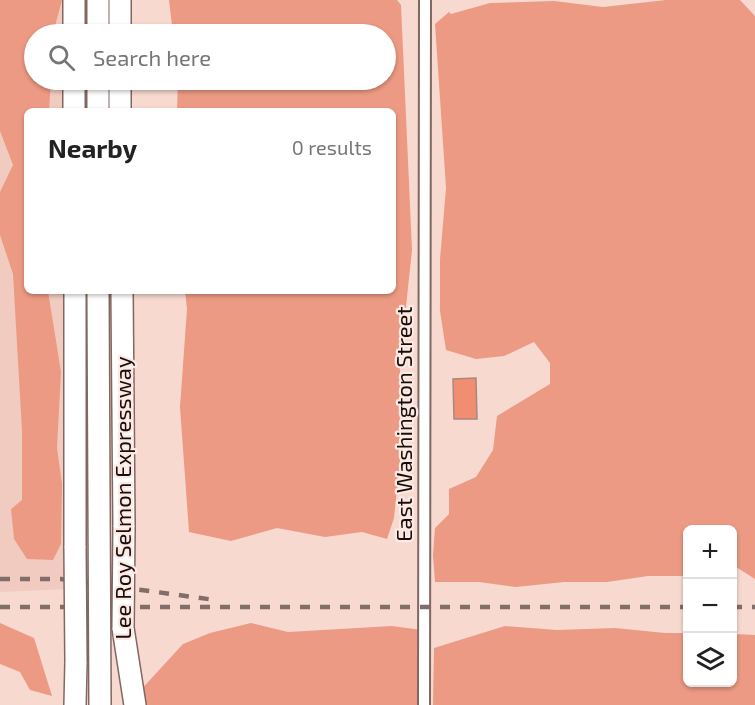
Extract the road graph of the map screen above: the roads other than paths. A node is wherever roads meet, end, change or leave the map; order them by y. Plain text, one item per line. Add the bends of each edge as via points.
1 (74, 0) edge
2 (98, 0) edge
3 (120, 0) edge
4 (425, 0) edge
5 (74, 24) edge
6 (98, 24) edge
7 (120, 24) edge
8 (74, 90) edge
9 (98, 90) edge
10 (120, 90) edge
11 (74, 108) edge
12 (98, 108) edge
13 (120, 108) edge
14 (75, 294) edge
15 (98, 294) edge
16 (122, 294) edge
17 (126, 662) junction
18 (75, 705) edge
19 (100, 705) edge
20 (123, 705) edge
21 (135, 705) edge
22 (424, 705) edge

1 - 5 highway
2 - 6 highway
3 - 7 highway
4 - 22 street, East Washington Street
8 - 11 highway
9 - 12 highway
10 - 13 highway
14 - 18 highway, bridge
15 - 19 highway, bridge
16 - 17 highway, Lee Roy Selmon Expressway, bridge
17 - 20 highway, Lee Roy Selmon Expressway
17 - 21 highway

